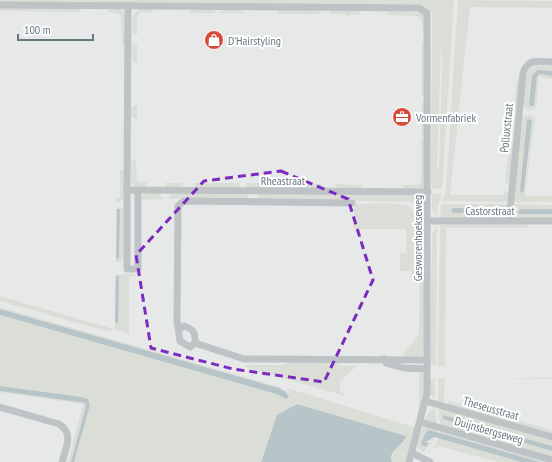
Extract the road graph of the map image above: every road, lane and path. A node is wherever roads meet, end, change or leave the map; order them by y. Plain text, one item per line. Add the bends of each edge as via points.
1 (0, 4) edge
2 (128, 6) junction
3 (552, 62) edge
4 (128, 190) junction
5 (138, 190) junction
6 (428, 192) junction
7 (352, 202) dead end
8 (510, 220) junction
9 (428, 221) junction
10 (552, 221) edge
11 (179, 330) junction
12 (195, 343) junction
13 (384, 360) junction
14 (426, 360) junction
15 (426, 369) junction
16 (425, 401) junction
17 (0, 407) edge
18 (420, 422) junction
19 (552, 437) edge
20 (412, 453) junction
21 (552, 460) edge
22 (62, 462) edge
23 (409, 462) edge
24 (430, 462) edge

1 - 2 street
2 - 4 street
2 - 6 street, Gesworenhoekseweg via 418,8 427,13
3 - 8 street, Polluxstraat via 534,61 526,65 523,73
4 - 5 street, Rheastraat
4 - 5 street via 127,269 138,269
5 - 6 street, Rheastraat
6 - 9 street, Gesworenhoekseweg
7 - 11 street via 184,200 178,206
8 - 9 street, Castorstraat
8 - 10 street, Castorstraat
9 - 14 street, Gesworenhoekseweg
11 - 12 street via 179,337 184,345 190,347
11 - 12 street via 184,326 191,328 196,336
12 - 13 street via 244,359
13 - 14 street
13 - 15 street via 386,363 404,368
14 - 15 street, Gesworenhoekseweg
15 - 16 street, Gesworenhoekseweg
16 - 18 street, Gesworenhoekseweg
16 - 19 street, Theseusstraat
17 - 22 street via 64,427 69,438
18 - 20 street, Gesworenhoekseweg
18 - 21 street, Duijnsbergseweg
20 - 23 street, Gesworenhoekseweg
20 - 24 street

